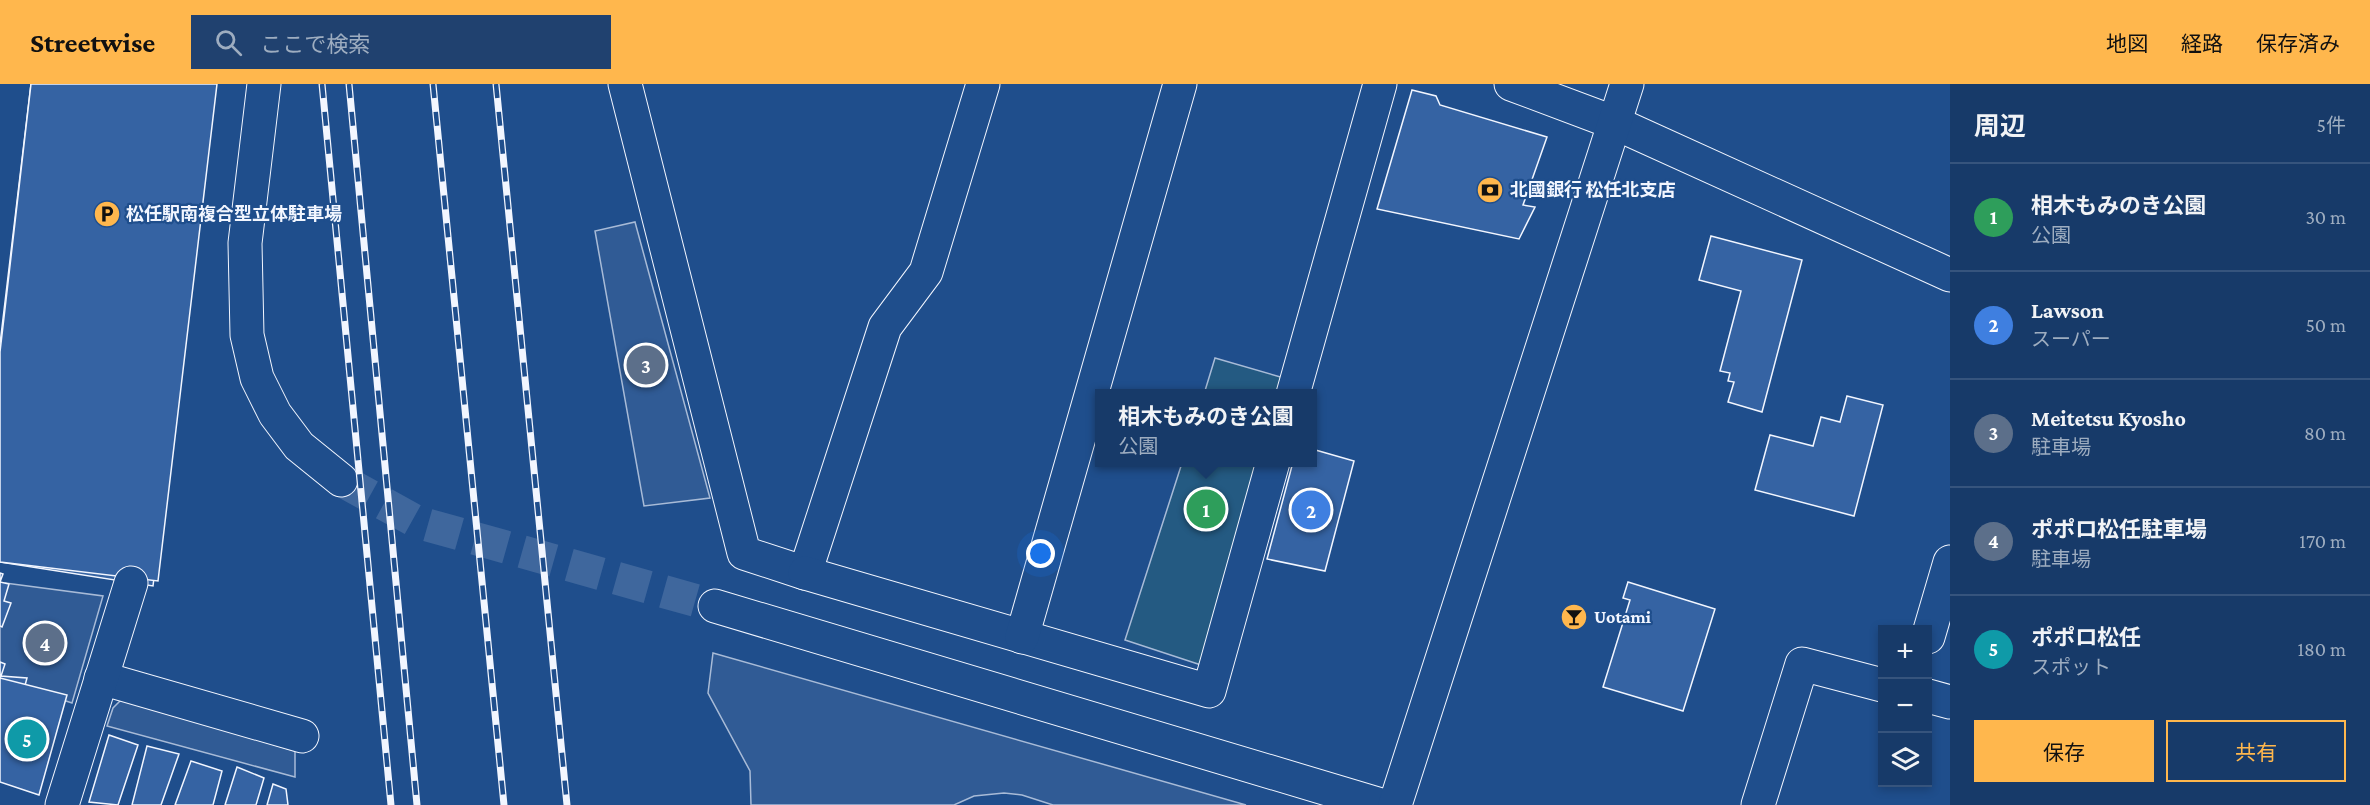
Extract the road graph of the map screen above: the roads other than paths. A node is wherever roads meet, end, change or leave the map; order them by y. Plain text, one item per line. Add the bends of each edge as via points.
1 (264, 84) edge
2 (625, 84) edge
3 (983, 84) edge
4 (1180, 84) edge
5 (1380, 84) edge
6 (1510, 84) edge
7 (1627, 84) edge
8 (1615, 123) junction
9 (1950, 275) edge
10 (1294, 389) edge
11 (1272, 467) edge
12 (341, 480) tunnel mouth
13 (1950, 562) edge
14 (805, 573) junction
15 (131, 583) dead end
16 (715, 606) tunnel mouth
17 (1932, 625) edge
18 (1022, 637) junction
19 (101, 678) junction
20 (1878, 684) edge
21 (1932, 697) edge
22 (1950, 702) edge
23 (302, 736) dead end
24 (62, 805) edge
25 (1381, 805) edge
26 (1395, 805) edge
27 (1758, 805) edge

1 - 12 street via 245,243 247,335 257,378 275,414 300,446
2 - 14 street via 744,554
3 - 14 street via 926,272 885,327
4 - 18 street
5 - 10 street
6 - 8 street
7 - 8 street
8 - 9 street
8 - 26 street
11 - 18 street via 1209,691
13 - 17 street
14 - 18 street
15 - 19 street
16 - 25 street
19 - 23 street
19 - 24 street
20 - 27 street via 1802,664
21 - 22 street

